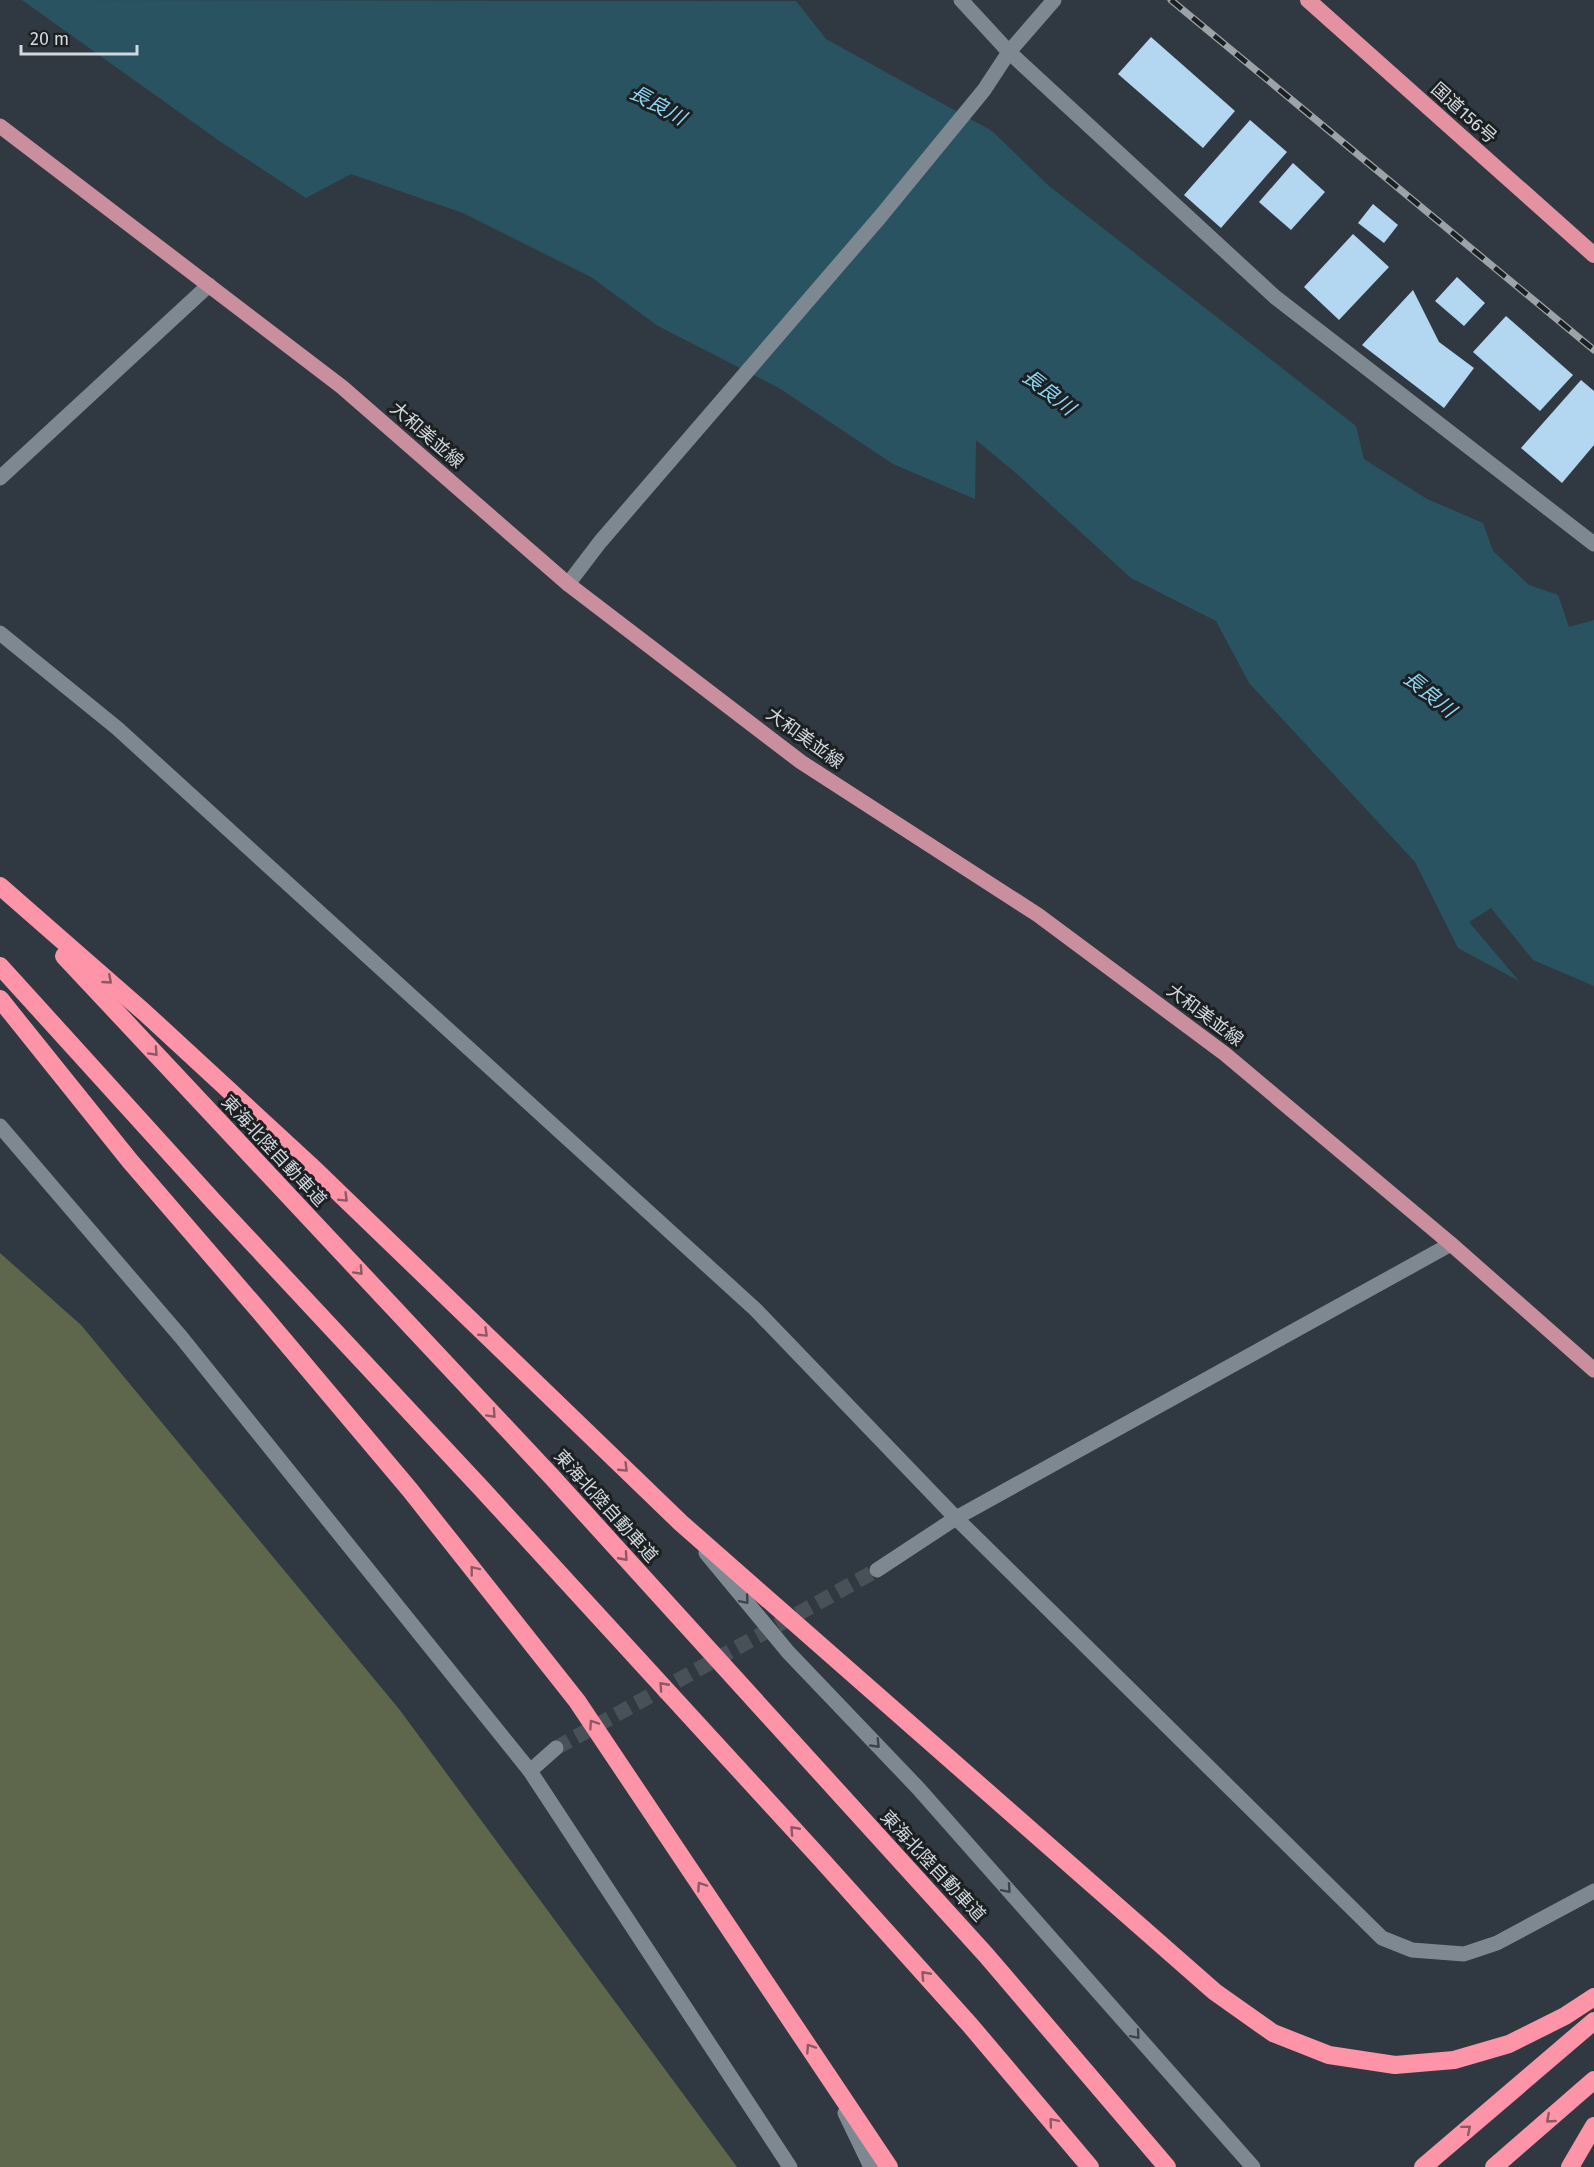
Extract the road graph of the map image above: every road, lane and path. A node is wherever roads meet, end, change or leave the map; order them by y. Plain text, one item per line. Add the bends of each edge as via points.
1 (961, 0) edge
2 (1054, 0) edge
3 (1308, 0) edge
4 (1009, 52) junction
5 (0, 126) edge
6 (1594, 255) edge
7 (209, 285) junction
8 (0, 477) edge
9 (1594, 544) edge
10 (568, 584) junction
11 (0, 633) edge
12 (0, 886) edge
13 (0, 966) edge
14 (0, 999) edge
15 (0, 1126) edge
16 (1451, 1244) junction
17 (1594, 1371) edge
18 (956, 1518) junction
19 (681, 1522) junction
20 (877, 1570) tunnel mouth
21 (556, 1748) tunnel mouth
22 (530, 1771) junction
23 (1594, 1891) edge
24 (1594, 1997) edge
25 (1594, 2021) edge
26 (824, 2068) junction
27 (1594, 2080) edge
28 (1594, 2126) edge
29 (790, 2167) edge
30 (871, 2167) edge
31 (889, 2167) edge
32 (1090, 2167) edge
33 (1167, 2167) edge
34 (1253, 2167) edge
35 (1423, 2167) edge
36 (1494, 2167) edge
37 (1570, 2167) edge

1 - 4 street
2 - 4 street
3 - 6 highway, 国道156号
4 - 9 street via 1275,297
4 - 10 street via 984,90 880,217
5 - 7 main road, 大和美並線
7 - 8 street
7 - 10 main road, 大和美並線 via 342,387
10 - 16 main road, 大和美並線 via 801,762 1038,915 1225,1054
11 - 18 street via 117,728 756,1310
12 -> 19 highway via 144,1012 310,1166
12 -> 33 highway, 東海北陸自動車道 via 560,1486 986,1955
32 -> 13 highway via 970,2025 820,1858
26 -> 14 highway via 577,1701 410,1490 130,1161
15 - 22 street via 181,1337
16 - 17 main road, 大和美並線
16 - 18 street
18 - 20 street
18 - 23 street via 1382,1938 1413,1950 1464,1954 1497,1943
19 - 24 highway via 1215,1992 1273,2033 1329,2055 1395,2065 1454,2060 1509,2044
19 -> 34 street via 788,1652 918,1788
21 - 22 street
22 - 29 street
35 -> 25 highway
26 - 30 street
26 - 31 highway
27 -> 36 highway
28 - 37 highway

